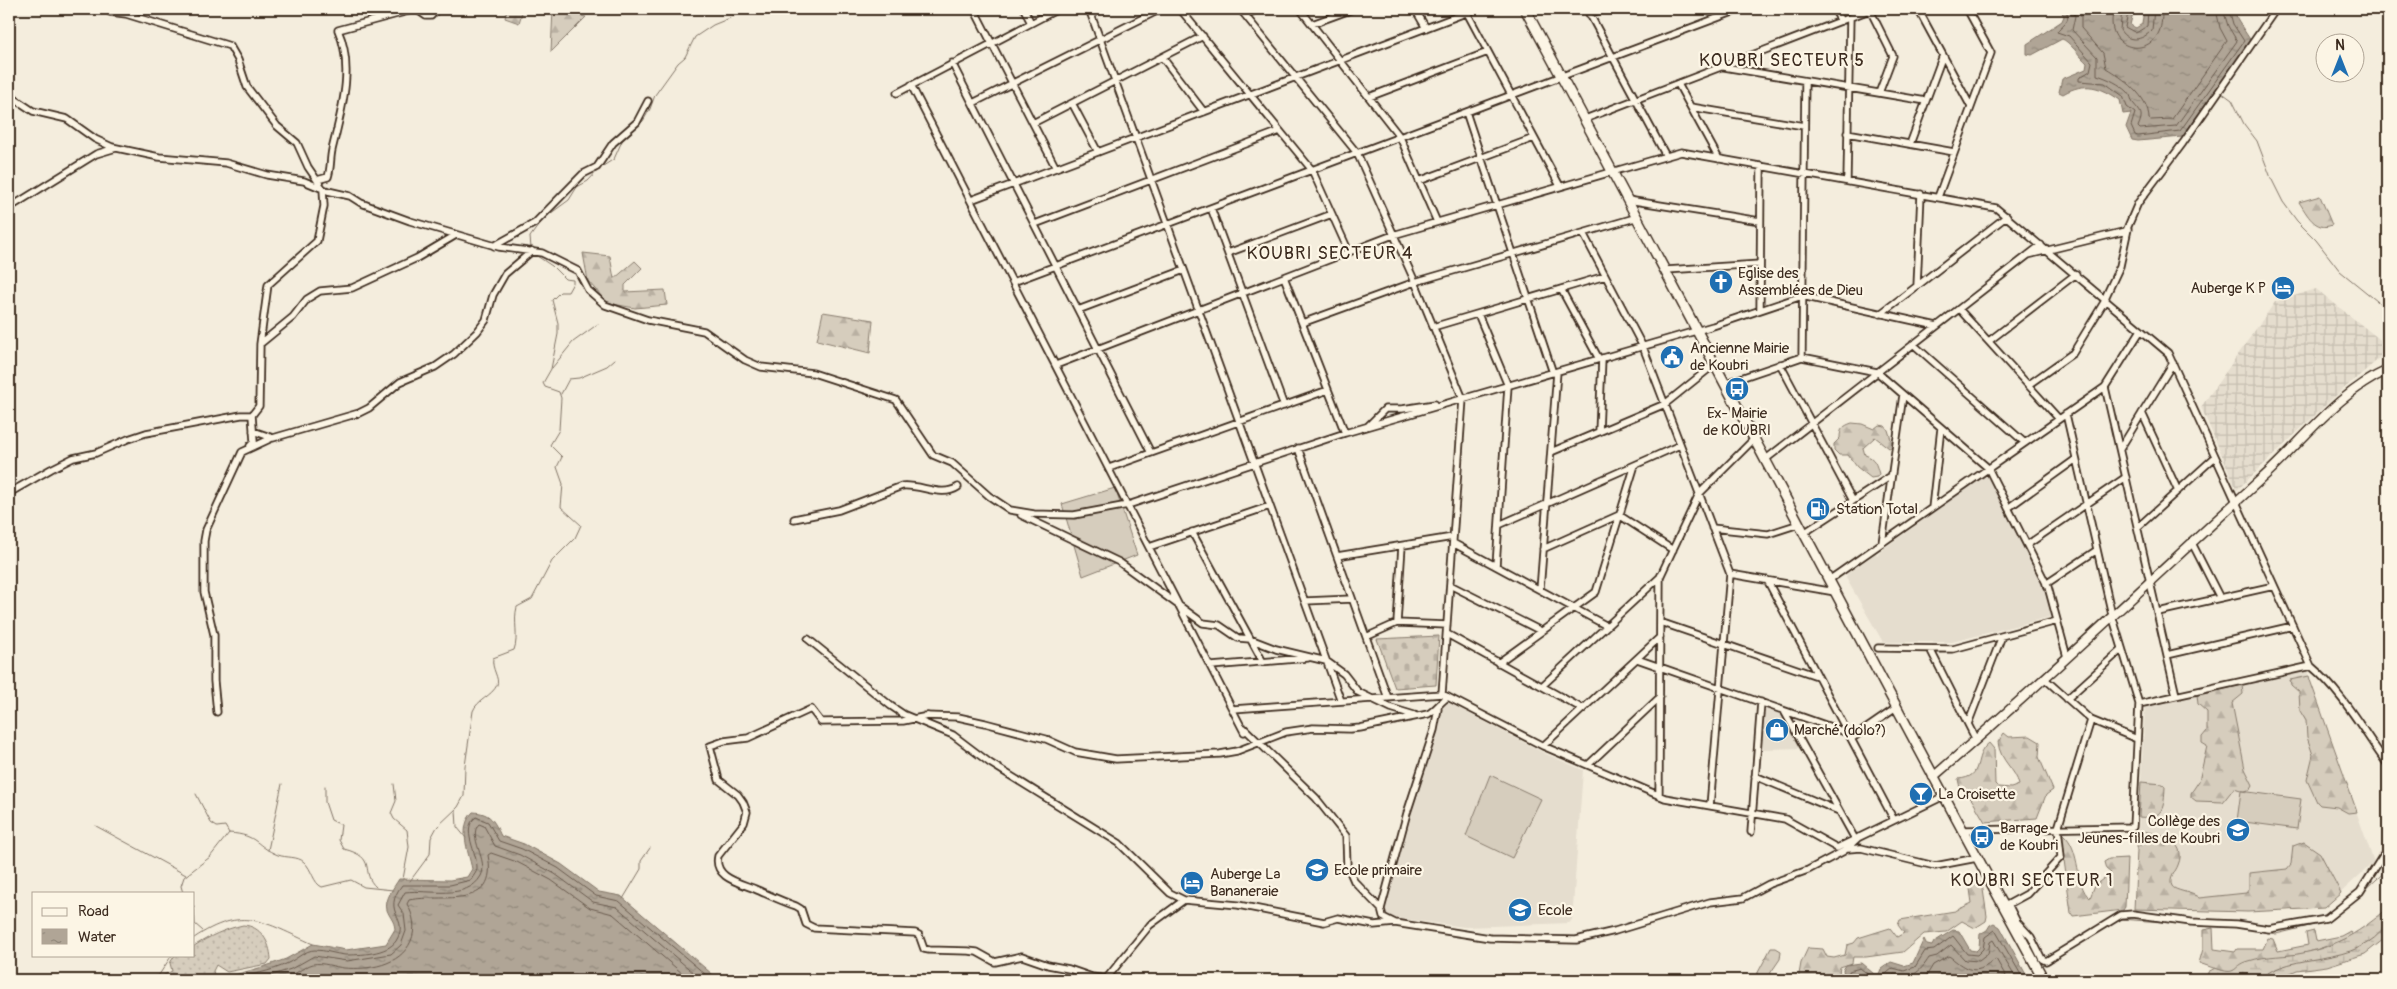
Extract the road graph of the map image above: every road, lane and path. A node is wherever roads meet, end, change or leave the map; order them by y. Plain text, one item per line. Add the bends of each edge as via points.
1 (107, 9) edge
2 (438, 9) edge
3 (974, 9) edge
4 (1024, 9) edge
5 (1058, 9) edge
6 (1090, 9) edge
7 (1161, 9) edge
8 (1180, 9) edge
9 (1240, 9) edge
10 (1258, 9) edge
11 (1300, 9) edge
12 (1353, 9) edge
13 (1415, 9) edge
14 (1476, 9) edge
15 (1525, 9) edge
16 (1602, 9) edge
17 (1741, 9) edge
18 (1834, 9) edge
19 (1871, 9) edge
20 (1918, 9) edge
21 (1967, 9) edge
22 (2276, 9) edge
23 (1466, 10) edge
24 (1588, 11) edge
25 (2271, 12) edge
26 (1245, 15) junction
27 (1850, 18) junction
28 (1841, 21) junction
29 (1031, 23) junction
30 (1312, 24) junction
31 (1426, 28) junction
32 (1203, 36) junction
33 (1100, 39) junction
34 (992, 43) junction
35 (1488, 52) junction
36 (1943, 55) junction
37 (1162, 57) junction
38 (1613, 57) junction
39 (1340, 60) junction
40 (952, 63) junction
41 (1722, 66) junction
42 (1562, 76) junction
43 (1295, 77) junction
44 (1116, 81) junction
45 (1805, 81) junction
46 (1012, 83) junction
47 (1678, 84) junction
48 (912, 85) junction
49 (1848, 88) junction
50 (897, 93) dead end
51 (1879, 93) junction
52 (1250, 94) junction
53 (9, 95) edge
54 (1511, 95) junction
55 (1369, 97) junction
56 (1636, 100) junction
57 (648, 101) dead end
58 (1926, 101) junction
59 (972, 103) junction
60 (1072, 103) junction
61 (1691, 107) junction
62 (1971, 107) junction
63 (1204, 112) junction
64 (1466, 112) junction
65 (1585, 119) junction
66 (1033, 123) junction
67 (1804, 126) junction
68 (1280, 131) junction
69 (1848, 133) junction
70 (1136, 137) junction
71 (1400, 137) junction
72 (1534, 138) junction
73 (1910, 144) junction
74 (118, 148) junction
75 (1098, 152) junction
76 (1954, 152) junction
77 (1356, 153) junction
78 (1666, 156) junction
79 (1482, 158) junction
80 (1719, 159) junction
81 (1761, 166) junction
82 (1056, 168) junction
83 (1312, 170) junction
84 (1613, 170) junction
85 (1803, 174) junction
86 (1152, 179) junction
87 (317, 180) junction
88 (1419, 181) junction
89 (1846, 181) junction
90 (1014, 184) junction
91 (1560, 186) junction
92 (323, 189) junction
93 (1921, 194) junction
94 (1938, 198) junction
95 (971, 200) junction
96 (1628, 200) junction
97 (1497, 204) junction
98 (9, 208) edge
99 (1211, 208) junction
100 (1332, 214) junction
101 (2007, 216) junction
102 (1638, 217) junction
103 (1760, 221) junction
104 (1437, 222) junction
105 (1034, 224) junction
106 (1168, 224) junction
107 (2128, 229) junction
108 (1583, 233) junction
109 (456, 235) junction
110 (1394, 235) junction
111 (2041, 245) junction
112 (494, 246) junction
113 (2046, 250) junction
114 (532, 251) junction
115 (1349, 252) junction
116 (1228, 253) junction
117 (1513, 253) junction
118 (2028, 255) junction
119 (1760, 264) junction
120 (1056, 266) junction
121 (1184, 270) junction
122 (1666, 270) junction
123 (2076, 274) junction
124 (1605, 276) junction
125 (1284, 277) junction
126 (1013, 282) junction
127 (1415, 282) junction
128 (1916, 286) junction
129 (1561, 289) junction
130 (1242, 293) junction
131 (1802, 296) junction
132 (1528, 299) junction
133 (2106, 299) junction
134 (1959, 308) junction
135 (1078, 310) junction
136 (1199, 310) junction
137 (1760, 310) junction
138 (1478, 314) junction
139 (1880, 314) junction
140 (1302, 322) junction
141 (1936, 326) junction
142 (1433, 327) junction
143 (1698, 330) junction
144 (2141, 330) junction
145 (1989, 341) junction
146 (260, 344) junction
147 (1913, 344) junction
148 (1643, 347) junction
149 (1098, 349) junction
150 (1802, 356) junction
151 (1601, 359) junction
152 (1716, 363) junction
153 (2173, 363) junction
154 (1780, 364) junction
155 (1056, 365) junction
156 (2388, 370) edge
157 (1555, 372) junction
158 (1877, 372) junction
159 (1726, 382) junction
160 (2028, 385) junction
161 (1508, 386) junction
162 (2105, 387) junction
163 (1328, 390) junction
164 (1903, 395) junction
165 (1463, 399) junction
166 (1445, 404) junction
167 (1665, 404) junction
168 (1284, 406) junction
169 (2142, 413) junction
170 (2066, 414) junction
171 (252, 415) junction
172 (2059, 419) junction
173 (1240, 422) junction
174 (1811, 424) junction
175 (1368, 426) junction
176 (1941, 428) junction
177 (253, 431) junction
178 (1599, 432) junction
179 (1345, 433) junction
180 (273, 438) junction
181 (1755, 438) junction
182 (2025, 443) junction
183 (1680, 445) junction
184 (250, 446) junction
185 (1298, 448) junction
186 (2120, 449) junction
187 (1551, 452) junction
188 (1151, 453) junction
189 (2215, 457) junction
190 (1766, 459) junction
191 (2076, 459) junction
192 (1254, 463) junction
193 (1635, 465) junction
194 (1109, 468) junction
195 (1988, 468) junction
196 (1891, 476) junction
197 (2126, 477) junction
198 (958, 487) dead end
199 (2178, 491) junction
200 (9, 493) edge
201 (1699, 494) junction
202 (1853, 501) junction
203 (2236, 503) junction
204 (1547, 504) junction
205 (1128, 505) junction
206 (2087, 505) junction
207 (1270, 506) junction
208 (1932, 508) junction
209 (2008, 508) junction
210 (1010, 510) junction
211 (1620, 515) junction
212 (794, 519) dead end
213 (1799, 524) junction
214 (1499, 525) junction
215 (2138, 527) junction
216 (1712, 528) junction
217 (1192, 532) junction
218 (1804, 533) junction
219 (1453, 540) junction
220 (1882, 543) junction
221 (2192, 543) junction
222 (2027, 545) junction
223 (1402, 546) junction
224 (1149, 547) junction
225 (1543, 549) junction
226 (1673, 550) junction
227 (2097, 550) junction
228 (1337, 556) junction
229 (1496, 566) junction
230 (1730, 574) junction
231 (1660, 577) junction
232 (1767, 580) junction
233 (1829, 580) junction
234 (2151, 580) junction
235 (2046, 584) junction
236 (1450, 585) junction
237 (2274, 586) junction
238 (1540, 590) junction
239 (1835, 592) junction
240 (2220, 598) junction
241 (1352, 599) junction
242 (1304, 601) junction
243 (1179, 605) junction
244 (1573, 608) junction
245 (2158, 612) junction
246 (2112, 615) junction
247 (2057, 621) junction
248 (1660, 622) junction
249 (1397, 623) junction
250 (1447, 625) junction
251 (1607, 626) junction
252 (2293, 626) junction
253 (1541, 631) junction
254 (1446, 634) junction
255 (2002, 636) junction
256 (1366, 637) junction
257 (1660, 637) junction
258 (808, 639) dead end
259 (1250, 639) junction
260 (1724, 644) junction
261 (1878, 648) dead end
262 (1930, 649) junction
263 (2122, 649) junction
264 (2167, 655) junction
265 (2067, 657) junction
266 (1314, 658) junction
267 (1326, 659) junction
268 (1637, 659) junction
269 (1263, 662) junction
270 (1498, 662) junction
271 (1210, 666) junction
272 (2311, 666) junction
273 (1660, 667) junction
274 (1817, 676) junction
275 (2044, 678) junction
276 (1542, 686) junction
277 (1720, 688) junction
278 (1445, 695) junction
279 (2176, 695) junction
280 (1660, 697) junction
281 (1388, 698) junction
282 (1370, 699) junction
283 (2067, 699) junction
284 (1341, 701) junction
285 (1761, 702) junction
286 (2139, 704) junction
287 (1896, 708) junction
288 (1233, 709) junction
289 (1438, 709) junction
290 (1583, 709) junction
291 (1784, 711) junction
292 (217, 712) dead end
293 (900, 713) junction
294 (928, 716) junction
295 (1416, 716) junction
296 (914, 718) junction
297 (2090, 720) junction
298 (1968, 724) junction
299 (1849, 736) junction
300 (2137, 738) junction
301 (1976, 740) junction
302 (1260, 742) junction
303 (1543, 746) junction
304 (1588, 765) junction
305 (2388, 765) edge
306 (1755, 776) junction
307 (1933, 777) junction
308 (1659, 796) junction
309 (1944, 796) junction
310 (1710, 806) junction
311 (1839, 811) junction
312 (1752, 813) junction
313 (1894, 820) junction
314 (2058, 828) junction
315 (1962, 830) junction
316 (1751, 832) dead end
317 (1857, 838) junction
318 (1840, 846) junction
319 (1848, 849) junction
320 (2388, 851) edge
321 (1977, 858) junction
322 (1184, 900) junction
323 (2006, 905) junction
324 (1381, 909) junction
325 (1396, 923) junction
326 (2044, 980) edge

1 - 87 street via 230,46 247,87 277,126 298,143
2 - 87 street via 432,16 416,9 338,30 344,42 346,63 342,114 328,177
3 - 34 street
4 - 29 street
5 - 29 street
6 - 33 street
7 - 33 street
8 - 32 street
9 - 26 street
10 - 26 street
11 - 30 street
12 - 30 street
13 - 31 street
14 - 23 street
15 - 42 highway
16 - 24 street
17 - 38 street
18 - 28 street
19 - 27 street
19 - 51 street via 1893,56
20 - 36 street
21 - 62 street via 1991,53
22 - 25 street
23 - 31 street
23 - 35 street
24 - 38 street
25 - 107 street via 2260,34 2138,203
26 - 43 street
27 - 28 street
27 - 49 street
28 - 41 street
29 - 34 street
30 - 39 street
31 - 39 street
32 - 37 street
32 - 52 street
33 - 44 street
33 - 46 street
34 - 40 street
34 - 46 street
35 - 54 street
35 - 55 street
36 - 58 street
36 - 62 street
37 - 44 street
37 - 63 street
38 - 42 street
38 - 56 street
39 - 43 street
39 - 55 street
40 - 48 street
40 - 59 street
41 - 45 street
41 - 47 street
42 - 54 street
42 - 65 highway
43 - 52 street
43 - 77 street
44 - 60 street
44 - 70 street
45 - 49 street
45 - 67 street
46 - 59 street
46 - 66 street
47 - 56 street
47 - 61 street
48 - 50 street
48 - 95 street
49 - 51 street
49 - 69 street
51 - 58 street
52 - 63 street
52 - 68 street
53 - 74 street via 33,110 67,119 95,139
54 - 64 street
54 - 72 street
55 - 71 street
56 - 65 street
56 - 78 street
57 - 112 street via 637,122 613,143 597,167 583,174 535,223
58 - 73 street
59 - 90 street
60 - 66 street
60 - 75 street
61 - 67 street
61 - 80 street
62 - 76 street
63 - 70 street
64 - 71 street
64 - 79 street
65 - 84 highway
66 - 82 street
67 - 85 street
68 - 83 street
68 - 86 street
69 - 73 street
69 - 89 street
70 - 75 street
70 - 86 street
71 - 77 street
71 - 88 street
72 - 79 street
72 - 91 street
73 - 76 street
74 - 92 street via 159,157 226,163 304,181
74 - 98 street via 96,154
75 - 82 street
76 - 94 street
77 - 83 street
77 - 110 street
78 - 80 street via 1681,152
78 - 84 street
79 - 88 street
79 - 97 street
80 - 81 street
81 - 85 street
81 - 103 street
82 - 90 street
83 - 99 street
83 - 100 street
84 - 91 street
84 - 96 highway
85 - 89 street
85 - 131 street
86 - 105 street
86 - 106 street
87 - 92 street
88 - 104 street
89 - 93 street
90 - 95 street
90 - 105 street
91 - 97 street
92 - 109 street
92 - 146 street via 324,206 317,241 268,285
93 - 94 street
93 - 128 street
94 - 101 street via 1996,208
95 - 126 street
96 - 102 highway
96 - 103 street
97 - 104 street
97 - 117 street
99 - 106 street
99 - 116 street
100 - 115 street
100 - 116 street
101 - 111 street
101 - 128 street
102 - 108 street
102 - 122 highway
103 - 119 street
104 - 110 street
105 - 120 street
106 - 120 street
106 - 121 street
107 - 113 street
107 - 133 street via 2120,266
108 - 117 street
108 - 124 street
109 - 112 street
109 - 146 street via 417,258 352,288 320,291 307,299 293,317
110 - 115 street
110 - 127 street
111 - 113 street
111 - 118 street
112 - 114 street
113 - 118 street
113 - 123 street
114 - 180 street via 505,274 493,296 486,320 454,354 435,367 400,382 359,413
114 - 210 street via 578,271 588,290 605,305 648,320 704,331 745,360 761,367 812,372 896,400 933,455 952,463
115 - 125 street
116 - 130 street
117 - 127 street
117 - 132 street
118 - 134 street
119 - 122 street
119 - 137 street
120 - 126 street
120 - 135 street
121 - 135 street
121 - 136 street
122 - 143 highway
123 - 133 street
123 - 145 street
124 - 129 street
124 - 148 street
125 - 130 street
125 - 140 street
126 - 155 street
127 - 140 street
127 - 142 street
128 - 139 street
129 - 132 street
129 - 151 street
130 - 136 street
130 - 168 street
131 - 137 street
131 - 139 street
131 - 150 street
132 - 138 street
132 - 157 street
133 - 144 street
133 - 160 street via 2073,353
134 - 141 street
134 - 145 street
135 - 149 street
136 - 149 street
136 - 173 street
137 - 143 street
138 - 142 street
138 - 161 street
139 - 141 street
140 - 163 street
141 - 147 street
142 - 165 street
143 - 148 street
143 - 152 highway
144 - 153 street via 2168,353
144 - 162 street
145 - 160 street
146 - 171 street via 259,406
147 - 158 street
147 - 182 street
148 - 151 street
148 - 167 street
149 - 155 street
149 - 188 street
150 - 154 street
150 - 158 street
151 - 157 street
151 - 178 street
152 - 159 highway
152 - 167 street
153 - 169 street
153 - 189 street
154 - 159 street
154 - 174 street
155 - 194 street
156 - 203 main road via 2366,381 2340,401
157 - 161 street
157 - 187 street
158 - 164 street
158 - 174 street
159 - 181 highway
160 - 172 street
161 - 165 street
161 - 214 street
162 - 170 street
162 - 186 street
163 - 168 street
163 - 179 street
164 - 176 street
164 - 196 street
165 - 166 street
165 - 219 street
166 - 175 street
166 - 175 street via 1385,409
167 - 178 street
167 - 183 street
168 - 173 street
169 - 186 street
169 - 199 street
170 - 172 street
170 - 191 street
171 - 177 street
171 - 200 street via 146,433 66,462
172 - 182 street
173 - 188 street
173 - 192 street
174 - 190 street
174 - 202 street
175 - 179 street
176 - 195 street
176 - 208 street
177 - 180 street
177 - 184 street via 254,442
178 - 187 street
179 - 185 street
180 - 184 street
181 - 190 highway
181 - 201 street
182 - 195 street
183 - 193 street
183 - 201 street
184 - 292 street via 235,464 204,541 204,592 214,635
185 - 192 street
185 - 228 street
186 - 197 street
187 - 204 street
188 - 194 street
189 - 199 street
189 - 203 street
190 - 213 highway
191 - 206 street
191 - 209 street
192 - 205 street
192 - 207 street
193 - 204 street
193 - 211 street
194 - 205 street
195 - 208 street
195 - 209 street
196 - 202 street
196 - 220 street
197 - 206 street
197 - 215 street
198 - 212 street via 946,492 902,486 839,510
199 - 215 street
201 - 216 street
201 - 226 street
202 - 218 street
203 - 221 main road
203 - 237 street
204 - 214 street
204 - 225 street
205 - 210 street via 1059,516
205 - 224 street
206 - 222 street
206 - 227 street
207 - 217 street
207 - 242 street
208 - 220 street
209 - 222 street
210 - 243 street via 1119,562
211 - 225 street
211 - 226 street
211 - 244 street via 1596,592
213 - 216 street via 1768,534
213 - 218 highway
214 - 229 street
215 - 234 street
216 - 230 street
217 - 224 street
217 - 259 street
218 - 233 highway
219 - 223 street
219 - 229 street
219 - 236 street
220 - 233 street
221 - 234 main road
221 - 240 street
222 - 235 street
223 - 228 street
223 - 249 street
224 - 243 street
225 - 238 street
226 - 231 street
227 - 235 street
227 - 246 street
228 - 241 street
229 - 238 street
230 - 232 street
230 - 260 street
231 - 248 street
231 - 251 street
232 - 239 street
232 - 274 street
233 - 239 highway
234 - 245 street
234 - 246 main road
235 - 247 street
236 - 250 street
236 - 253 street
237 - 240 street
237 - 252 street
238 - 244 street
239 - 287 highway
240 - 245 street
241 - 242 street
241 - 256 street
242 - 267 street
243 - 259 street via 1204,623 1219,625 1238,638
243 - 271 street
244 - 251 street
244 - 253 street
245 - 264 street
246 - 263 street
246 - 265 main road
247 - 255 street
247 - 265 street
248 - 257 street
248 - 260 street
249 - 250 street
249 - 256 street
250 - 254 street
251 - 276 street
252 - 264 street
252 - 272 street
253 - 270 street
254 - 270 street
254 - 278 street
255 - 262 street via 1953,649
255 - 298 street
256 - 281 street
257 - 268 street
257 - 273 street
258 - 293 street
259 - 266 street
259 - 269 street
260 - 274 street
260 - 277 street
261 - 262 street
262 - 298 street
263 - 283 street
263 - 286 street
264 - 279 street
265 - 275 main road
266 - 267 street
266 - 269 street
267 - 282 street via 1358,692
267 - 284 street
268 - 273 street
268 - 290 street
269 - 271 street
270 - 276 street
271 - 288 street
272 - 279 street
272 - 305 street via 2347,704
273 - 277 street
273 - 280 street
274 - 299 street
275 - 283 street
275 - 301 main road
276 - 290 street
277 - 285 street
277 - 310 street
278 - 281 street
278 - 289 street
278 - 303 street
279 - 286 street
280 - 304 street
280 - 308 street
281 - 282 street
282 - 284 street
282 - 295 street
283 - 297 street
284 - 288 street
285 - 291 street
285 - 306 street
286 - 300 street
287 - 299 street
287 - 307 highway
288 - 302 street via 1243,729
289 - 295 street
289 - 324 street
290 - 303 street
291 - 299 street
291 - 311 street
293 - 294 street
293 - 296 street
294 - 296 street
294 - 302 street via 958,717 985,723 1046,739 1075,752 1116,759 1220,754
295 - 302 street via 1350,730 1313,728 1286,732
296 - 322 street via 952,735 990,763 1119,843 1170,893
296 - 322 street via 903,721 821,722 811,709 748,738 710,746 719,780 743,802 747,812 744,823 718,856 720,869 737,883 801,909 806,924 814,928 915,933 924,949 968,950 995,962 1022,956 1106,979 1150,925
297 - 300 street
297 - 314 street
298 - 301 street
299 - 313 street
300 - 314 street via 2133,827
301 - 307 main road
302 - 324 street via 1316,798 1346,836 1347,865 1354,882
303 - 304 street
304 - 308 street
306 - 311 street
306 - 312 street
307 - 309 highway
308 - 310 street
309 - 313 street
309 - 315 highway
310 - 312 street
311 - 317 street
312 - 316 street
312 - 318 street via 1785,819 1837,848
313 - 317 street
314 - 315 street
314 - 323 street via 2061,857 2027,894
315 - 321 highway
317 - 318 street
317 - 319 street
318 - 319 street
319 - 321 street via 1861,848 1935,866
319 - 325 street via 1744,898 1710,902 1576,940 1490,938
320 - 323 street via 2360,892 2326,920 2269,929 2121,915 2046,961
321 - 323 highway
322 - 325 street via 1238,905 1324,922 1338,918 1374,925
323 - 326 highway
324 - 325 street via 1383,917

